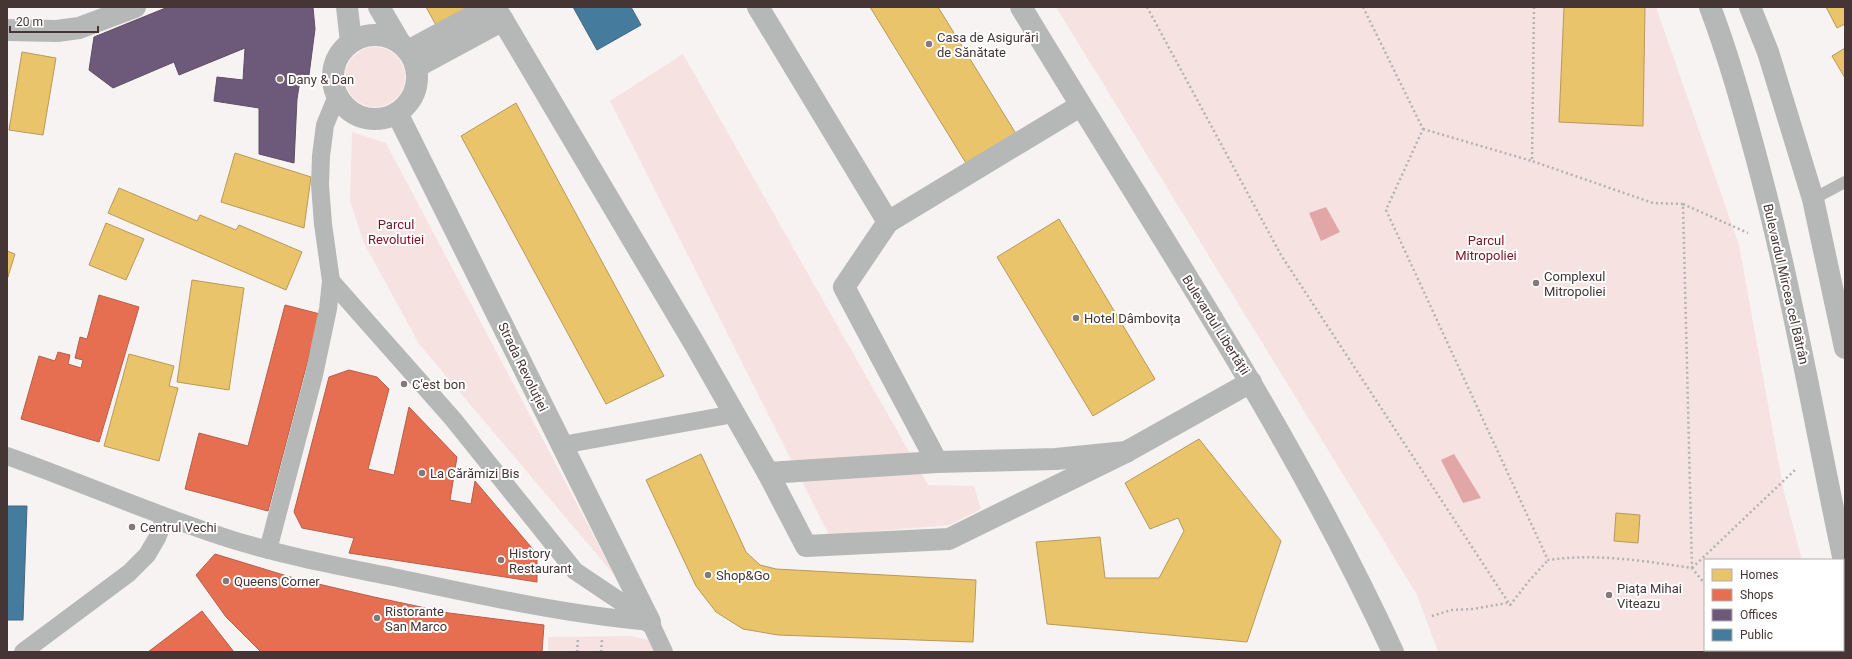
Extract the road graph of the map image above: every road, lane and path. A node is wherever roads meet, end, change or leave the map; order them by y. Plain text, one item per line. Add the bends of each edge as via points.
1 (135, 7) edge
2 (347, 7) edge
3 (379, 7) edge
4 (758, 7) edge
5 (1021, 7) edge
6 (1147, 7) edge
7 (1363, 7) edge
8 (1534, 7) edge
9 (1710, 7) edge
10 (1750, 7) edge
11 (496, 11) edge
12 (7, 30) edge
13 (351, 42) junction
14 (408, 54) junction
15 (337, 96) junction
16 (1080, 106) junction
17 (397, 113) junction
18 (1423, 129) junction
19 (1532, 161) junction
20 (1845, 182) edge
21 (1813, 200) junction
22 (1683, 204) junction
23 (888, 222) junction
24 (1755, 236) dead end
25 (331, 281) junction
26 (1845, 346) edge
27 (1251, 382) junction
28 (734, 414) junction
29 (562, 445) junction
30 (1126, 452) junction
31 (7, 456) edge
32 (937, 462) junction
33 (1799, 467) dead end
34 (768, 474) junction
35 (165, 517) junction
36 (268, 550) junction
37 (1844, 559) edge
38 (1548, 560) junction
39 (1692, 568) junction
40 (1704, 583) edge
41 (1507, 603) dead end
42 (1432, 616) dead end
43 (650, 622) junction
44 (23, 652) edge
45 (664, 652) edge
46 (1393, 652) edge

1 - 12 street via 79,28 57,31
2 - 13 street
3 - 14 street
4 - 23 street
5 - 16 street, Bulevardul Libertății
6 - 38 path via 1281,256 1510,605
7 - 18 path
8 - 19 path
9 - 37 main road, Bulevardul Mircea cel Bătrân via 1722,39 1771,212 1801,345
10 - 21 main road via 1768,52
11 - 14 street
11 - 28 street
13 - 14 street via 364,36 378,35 392,38
13 - 15 street via 335,63 333,80
14 - 17 street via 417,81 408,104
15 - 17 street via 350,111 362,117 381,119
15 - 25 street via 325,125 320,178
16 - 23 street
16 - 27 street, Bulevardul Libertății
17 - 29 street, Strada Revoluției
18 - 19 path
18 - 38 path via 1386,210
19 - 22 path via 1653,203
20 - 21 lane
21 - 26 main road
22 - 24 path
22 - 39 path
23 - 32 street via 844,286
25 - 36 street via 324,333
25 - 43 street via 453,420 575,571
27 - 30 street
27 - 46 street, Bulevardul Libertății via 1361,584
28 - 29 street
28 - 34 street
29 - 43 street, Strada Revoluției
30 - 32 street via 1056,459
30 - 34 street via 949,539 806,546
31 - 35 street
32 - 34 street
33 - 39 path
35 - 36 street
35 - 44 street via 147,555 128,573
36 - 43 street via 496,599 604,618
38 - 39 path via 1618,557
39 - 40 path
41 - 42 path via 1451,610
43 - 45 street

